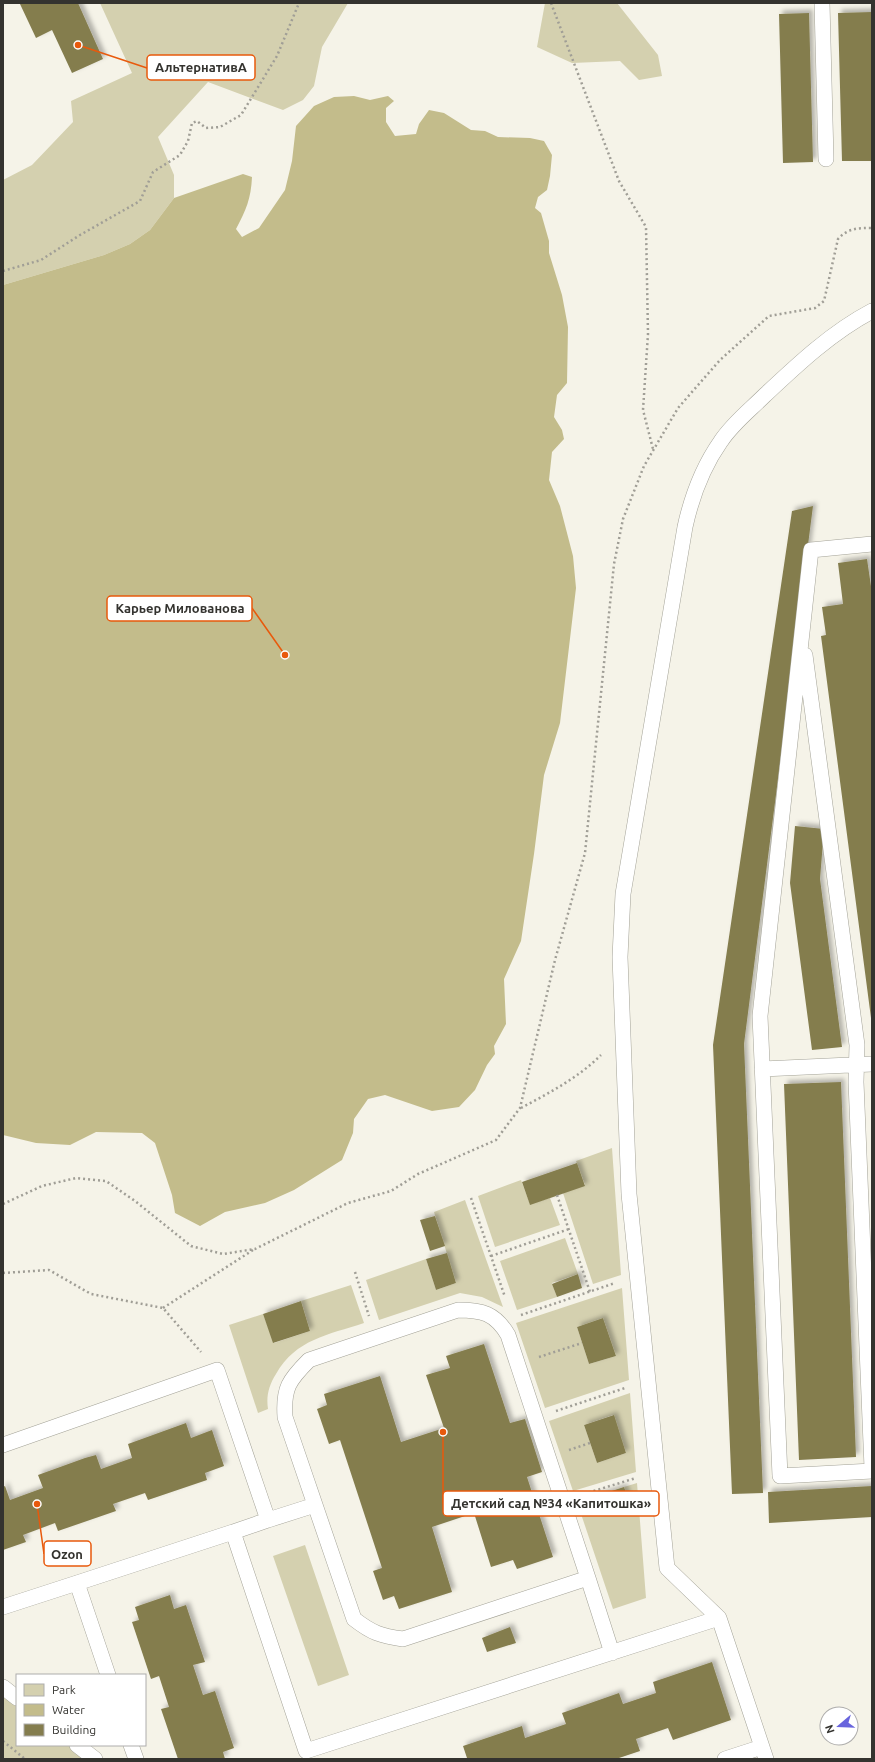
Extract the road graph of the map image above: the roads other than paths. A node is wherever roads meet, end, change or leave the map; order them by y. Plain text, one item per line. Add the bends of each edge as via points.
1 (822, 3) edge
2 (826, 159) dead end
3 (872, 311) edge
4 (872, 544) edge
5 (802, 632) junction
6 (856, 1064) junction
7 (872, 1064) edge
8 (762, 1070) junction
9 (3, 1445) edge
10 (872, 1468) edge
11 (872, 1471) edge
12 (314, 1505) junction
13 (268, 1520) junction
14 (233, 1532) junction
15 (588, 1578) junction
16 (77, 1583) junction
17 (3, 1607) edge
18 (719, 1618) junction
19 (612, 1653) junction
20 (108, 1674) edge
21 (3, 1687) edge
22 (16, 1697) edge
23 (78, 1746) edge
24 (131, 1746) edge
25 (764, 1753) edge
26 (95, 1759) edge
27 (136, 1759) edge
28 (725, 1759) edge

1 - 2 lane
3 - 18 lane via 834,336 791,370 740,418 721,440 704,468 692,497 684,527 624,894 620,957 629,1194 667,1568
4 - 5 lane via 811,550
5 - 6 lane via 857,1045
5 - 8 lane via 760,1016
6 - 7 lane
6 - 8 lane
6 - 10 lane
8 - 11 lane via 780,1476
9 - 13 lane via 217,1370
12 - 13 lane
12 - 15 lane via 354,1620 370,1631 387,1637 403,1639
12 - 15 lane via 285,1417 284,1400 288,1384 298,1371 310,1360 458,1310 476,1310 506,1320 517,1364
13 - 14 lane
14 - 16 lane
14 - 19 lane via 306,1751
15 - 19 lane
16 - 17 lane
16 - 20 lane
18 - 19 lane
18 - 25 lane
21 - 22 lane
23 - 26 lane
24 - 27 lane
25 - 28 lane

